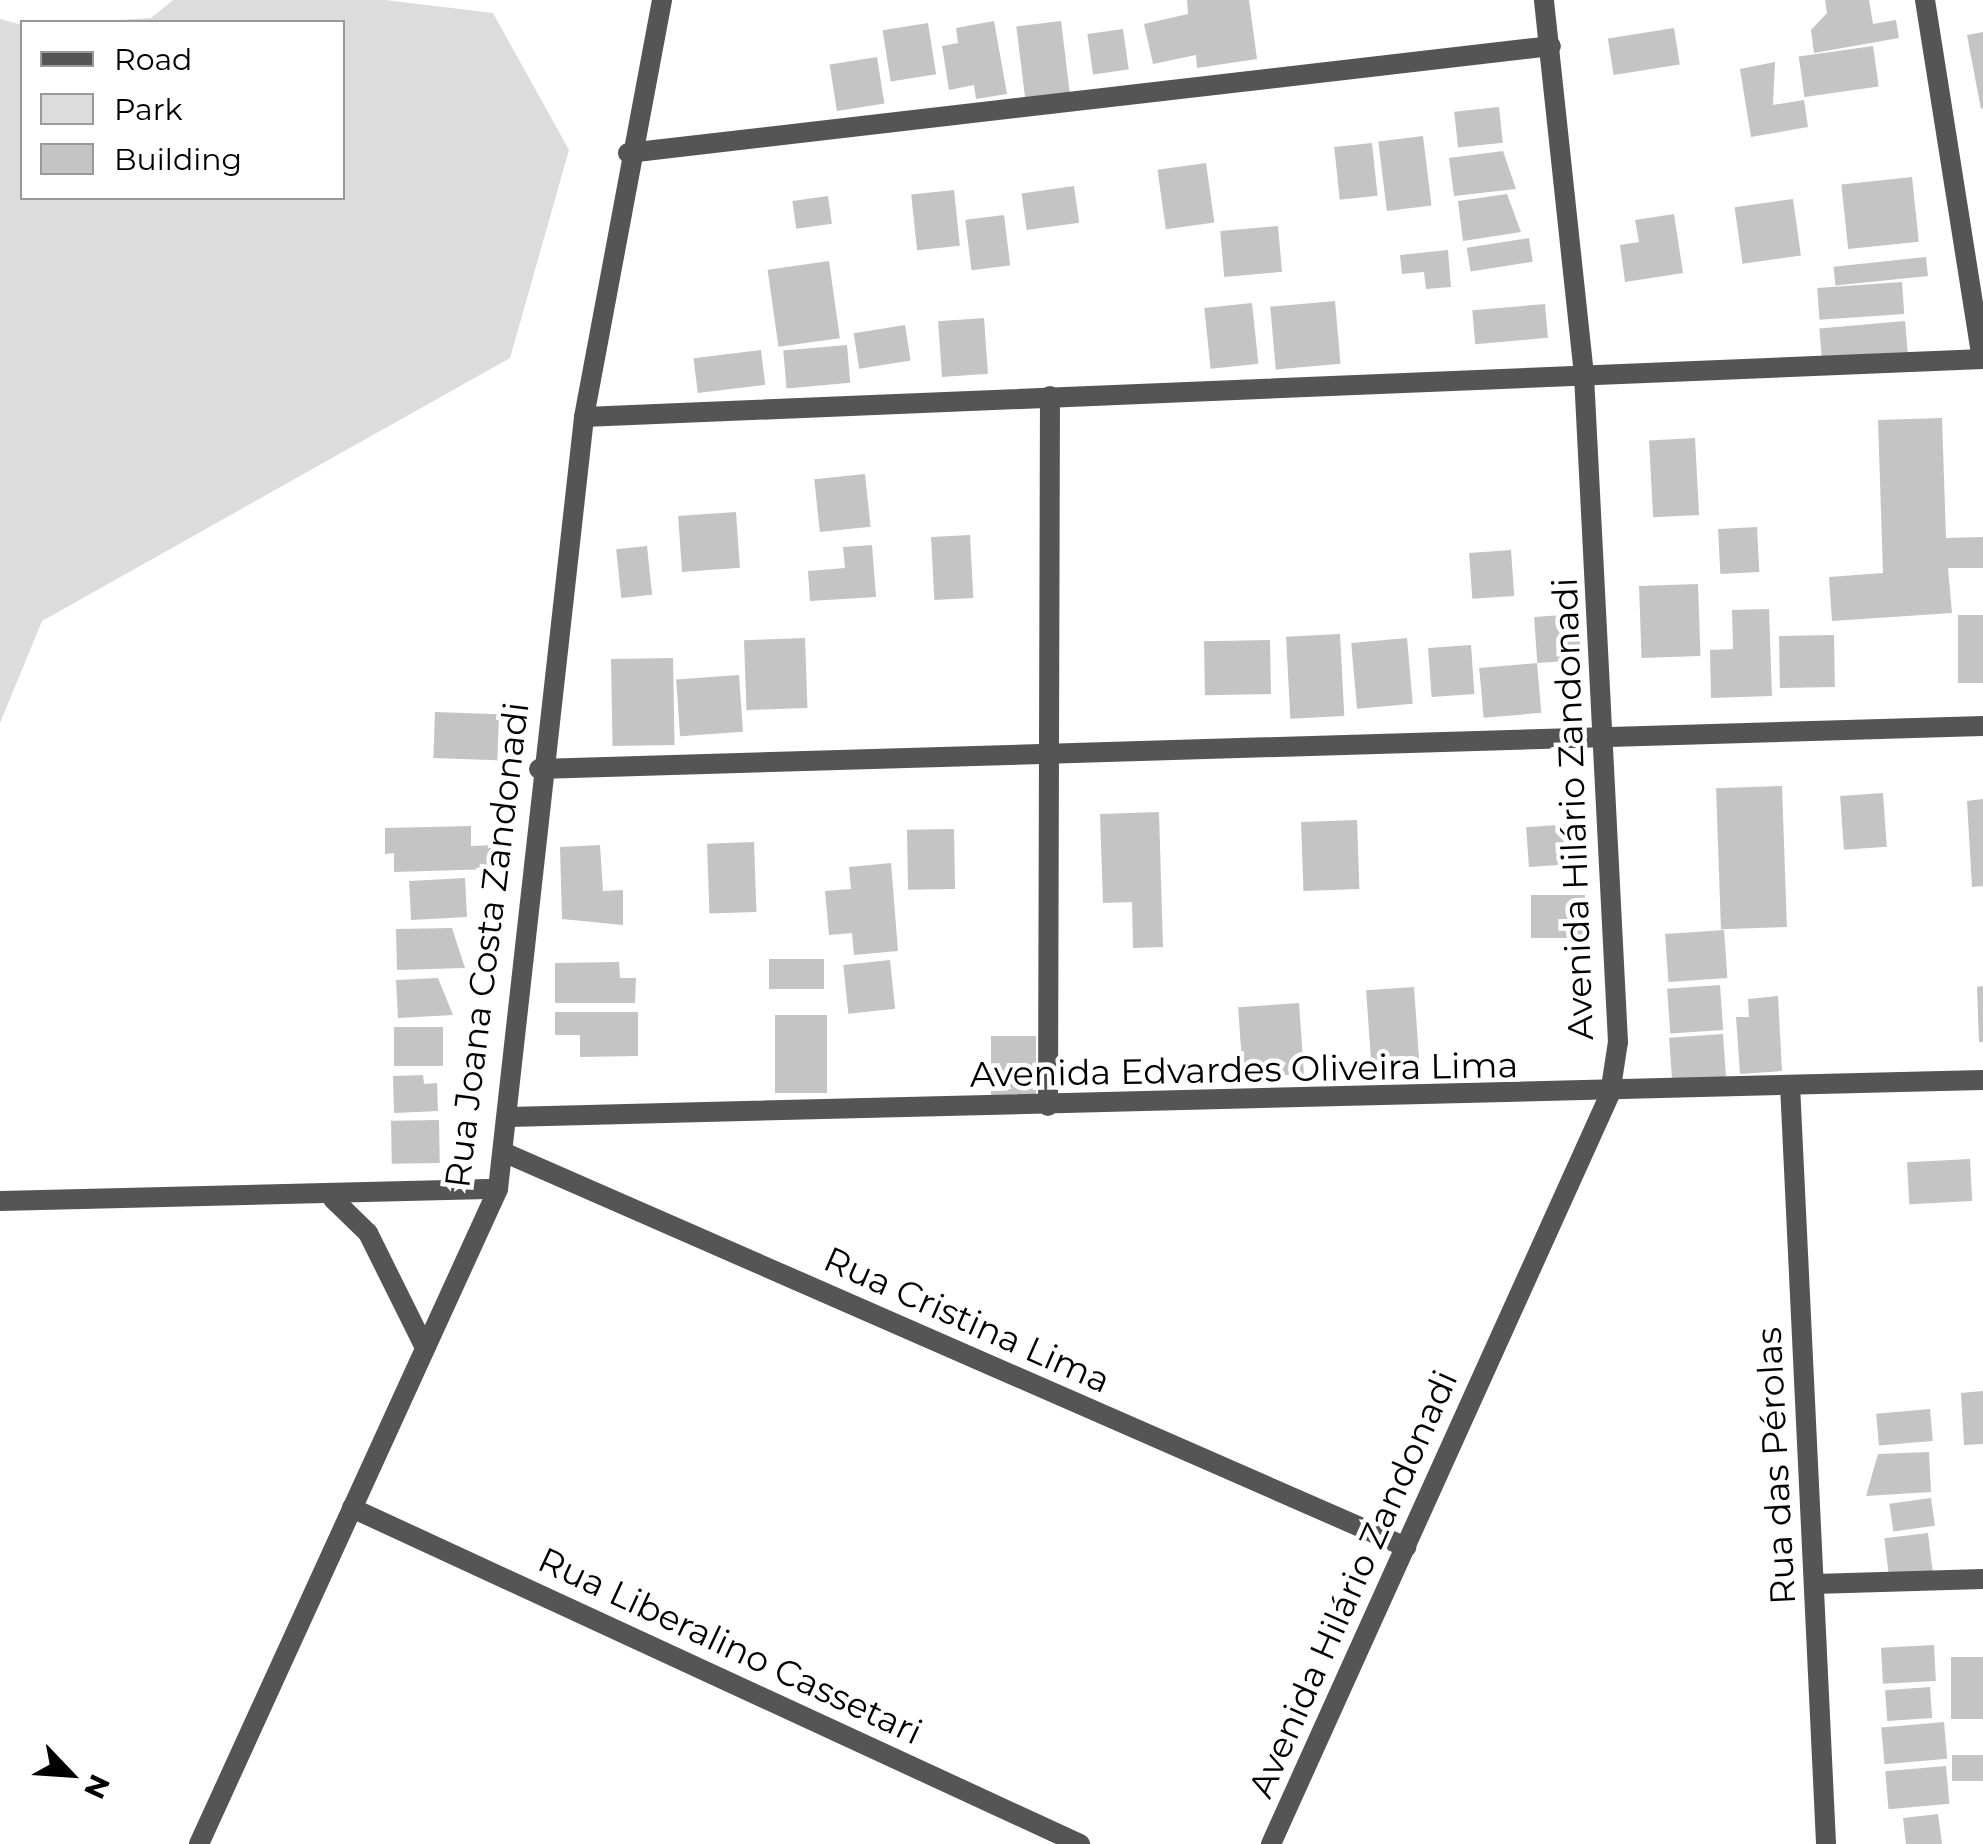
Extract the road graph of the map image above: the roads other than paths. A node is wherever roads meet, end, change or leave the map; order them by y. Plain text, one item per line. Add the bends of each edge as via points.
1 (662, 0) edge
2 (1544, 0) edge
3 (1924, 0) edge
4 (1550, 46) junction
5 (628, 153) junction
6 (1983, 359) edge
7 (1584, 374) junction
8 (1050, 396) junction
9 (584, 417) junction
10 (1983, 726) edge
11 (1606, 736) junction
12 (1048, 752) junction
13 (538, 769) junction
14 (1983, 1080) edge
15 (1790, 1085) junction
16 (1610, 1094) junction
17 (1048, 1106) junction
18 (507, 1116) junction
19 (503, 1152) junction
20 (498, 1189) junction
21 (333, 1199) junction
22 (0, 1201) edge
23 (426, 1348) junction
24 (352, 1508) junction
25 (1406, 1547) junction
26 (1983, 1579) edge
27 (1814, 1584) junction
28 (199, 1844) edge
29 (1080, 1844) edge
30 (1272, 1844) edge
31 (1826, 1844) edge

1 - 5 street, Rua Joana Costa Zandonadi
2 - 4 street, Avenida Hilário Zandonadi
3 - 6 street
4 - 5 street
4 - 7 street, Avenida Hilário Zandonadi
5 - 9 street, Rua Joana Costa Zandonadi
6 - 7 street
7 - 8 street
7 - 11 street, Avenida Hilário Zandonadi
8 - 9 street
8 - 12 street
9 - 13 street, Rua Joana Costa Zandonadi
10 - 11 street
11 - 12 street
11 - 16 street, Avenida Hilário Zandonadi via 1618,1042
12 - 13 street
12 - 17 street
13 - 18 street, Rua Joana Costa Zandonadi
14 - 15 street, Avenida Edvardes Oliveira Lima
15 - 16 street, Avenida Edvardes Oliveira Lima
15 - 27 street, Rua das Pérolas
16 - 17 street, Avenida Edvardes Oliveira Lima
16 - 25 street, Avenida Hilário Zandonadi
17 - 18 street, Avenida Edvardes Oliveira Lima
18 - 19 street, Rua Joana Costa Zandonadi
19 - 20 street, Rua Joana Costa Zandonadi
19 - 25 street, Rua Cristina Lima
20 - 21 street
20 - 23 street, Rua Joana Costa Zandonadi
21 - 22 street
21 - 23 street via 368,1233
23 - 24 street, Rua Joana Costa Zandonadi
24 - 28 street, Rua Joana Costa Zandonadi
24 - 29 street, Rua Liberalino Cassetari
25 - 30 street, Avenida Hilário Zandonadi
26 - 27 street
27 - 31 street, Rua das Pérolas

